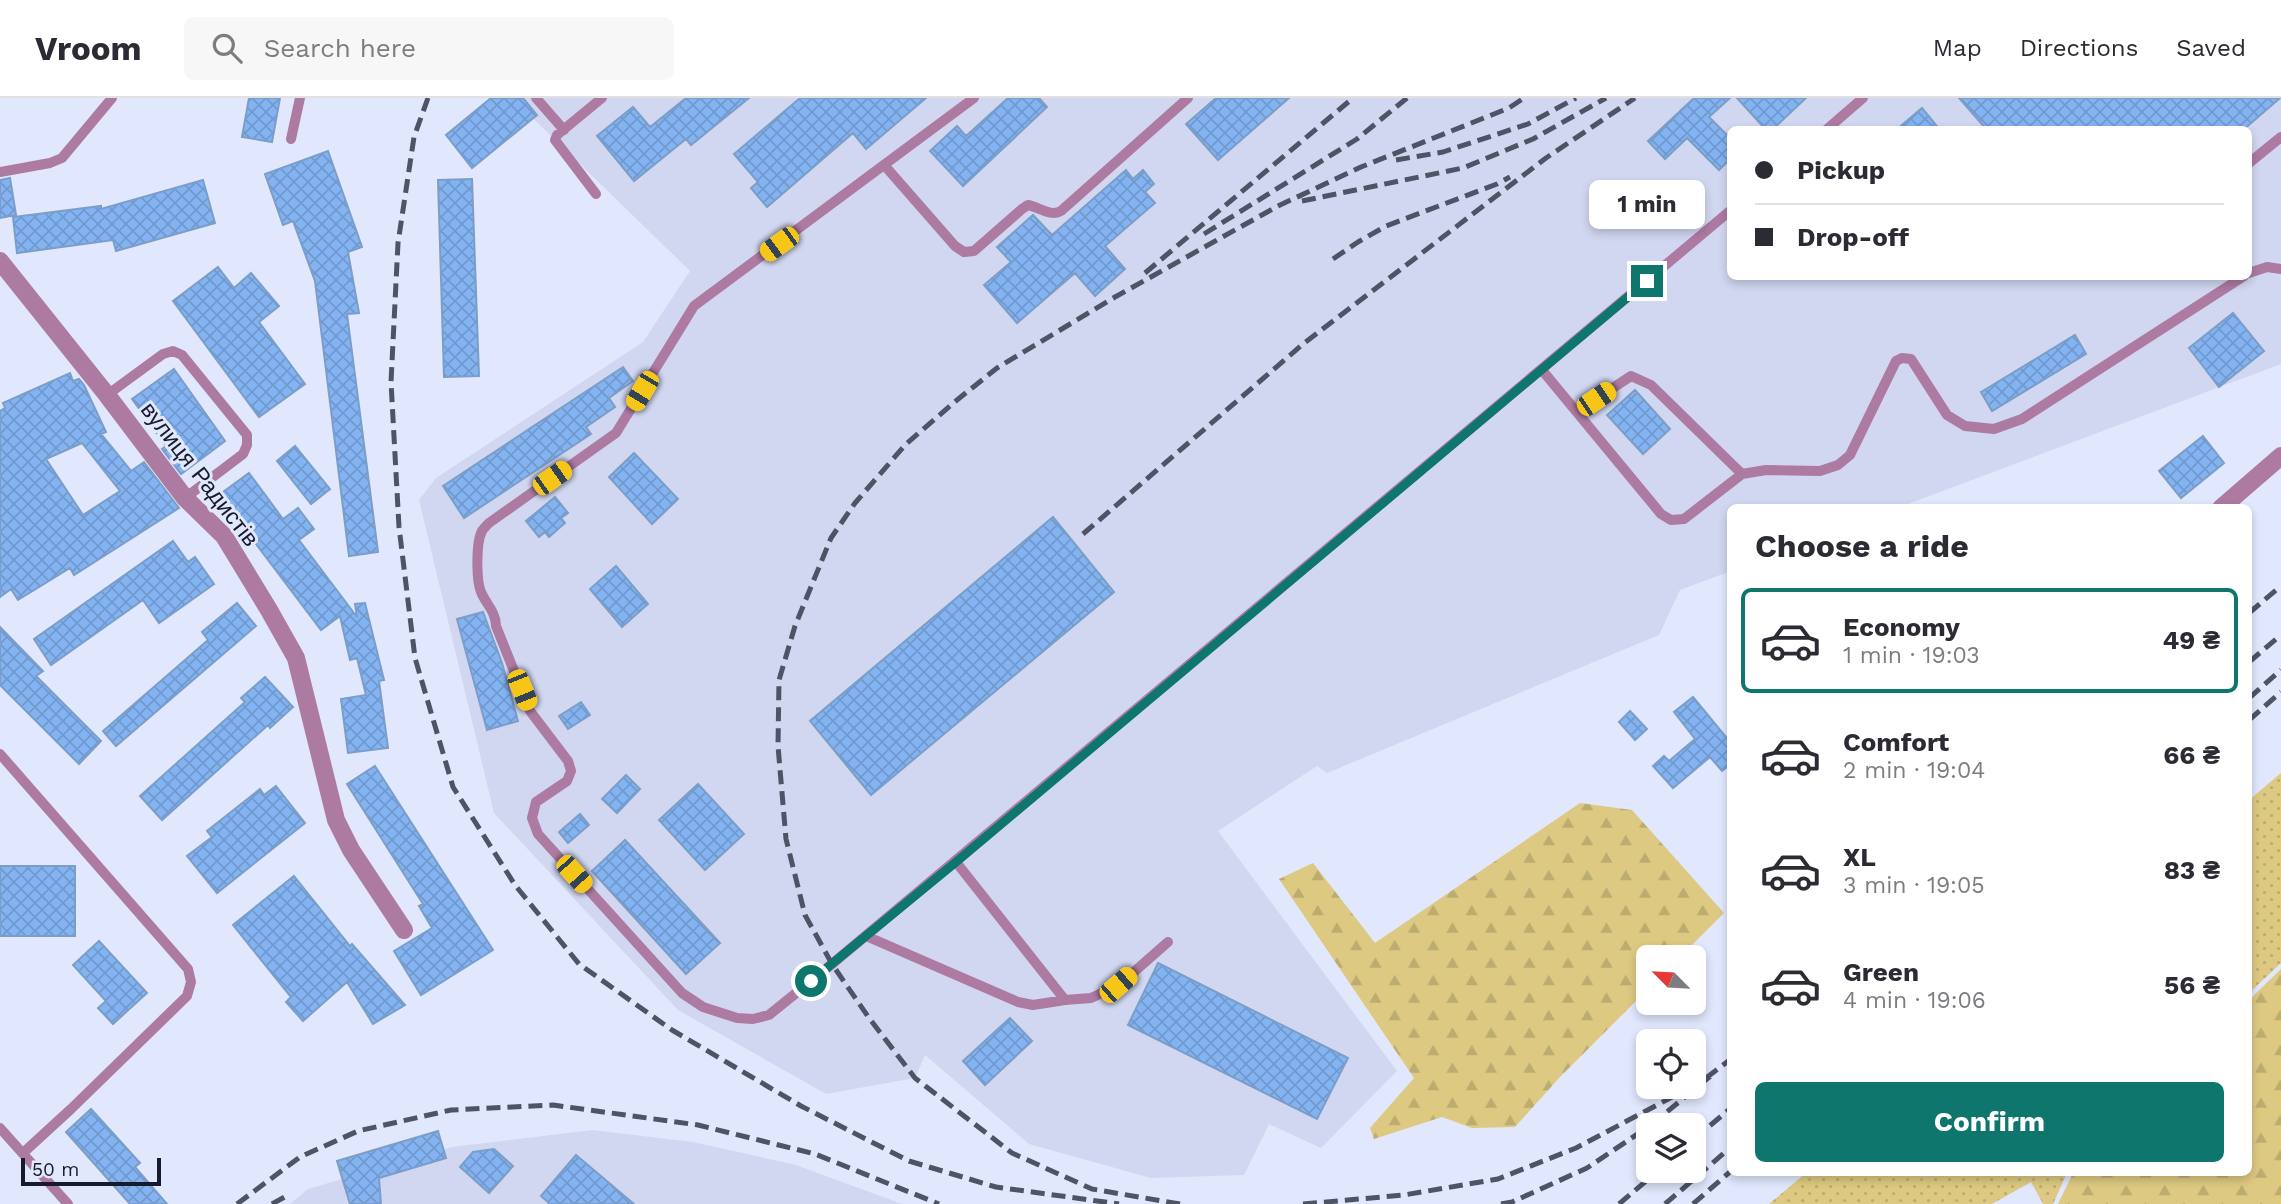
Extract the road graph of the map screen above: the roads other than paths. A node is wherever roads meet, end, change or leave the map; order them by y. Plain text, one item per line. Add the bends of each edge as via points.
1 (112, 98) edge
2 (300, 98) edge
3 (536, 98) edge
4 (602, 98) edge
5 (974, 98) edge
6 (1188, 98) edge
7 (1863, 98) edge
8 (1831, 126) edge
9 (564, 130) junction
10 (2281, 137) edge
11 (291, 139) dead end
12 (2252, 161) edge
13 (885, 166) junction
14 (0, 172) edge
15 (596, 194) dead end
16 (1727, 213) edge
17 (0, 261) edge
18 (2281, 269) edge
19 (2252, 272) edge
20 (2238, 280) edge
21 (1542, 370) junction
22 (107, 395) junction
23 (1578, 411) junction
24 (2281, 456) edge
25 (1742, 474) junction
26 (185, 498) junction
27 (2226, 504) edge
28 (0, 754) edge
29 (956, 862) junction
30 (404, 930) dead end
31 (866, 936) junction
32 (1168, 942) dead end
33 (1065, 1000) junction
34 (0, 1128) edge
35 (23, 1153) junction
36 (68, 1204) edge

1 - 14 lane via 62,158
2 - 11 lane
3 - 9 lane
4 - 9 lane
5 - 13 lane
6 - 13 lane via 1056,214 1028,205 974,251 964,252 955,246
7 - 8 lane
9 - 15 lane via 557,135 556,144
10 - 12 lane
13 - 31 lane via 694,306 616,433 482,530 478,572 480,592 496,618 530,711 572,771 567,781 536,802 532,818 538,834 682,993 703,1007 737,1018 769,1015
16 - 21 lane
17 - 22 street, вулиця Радистів
18 - 19 lane
20 - 25 lane via 2022,419 1994,429 1965,426 1947,415 1910,359 1902,358 1896,361 1850,455 1838,466
21 - 23 lane
21 - 29 lane
22 - 26 street, вулиця Радистів
22 - 26 lane via 173,351 182,355 247,435 243,454
23 - 25 lane via 1631,376 1651,384
23 - 25 lane via 1661,514 1671,520 1684,519
24 - 27 street
26 - 30 street, вулиця Радистів via 224,536 296,658 336,820
28 - 35 lane via 188,969 191,982 187,996
29 - 31 lane
29 - 33 lane
31 - 33 lane via 1017,1002 1034,1005
32 - 33 lane via 1118,985 1091,998
34 - 35 lane
35 - 36 lane

